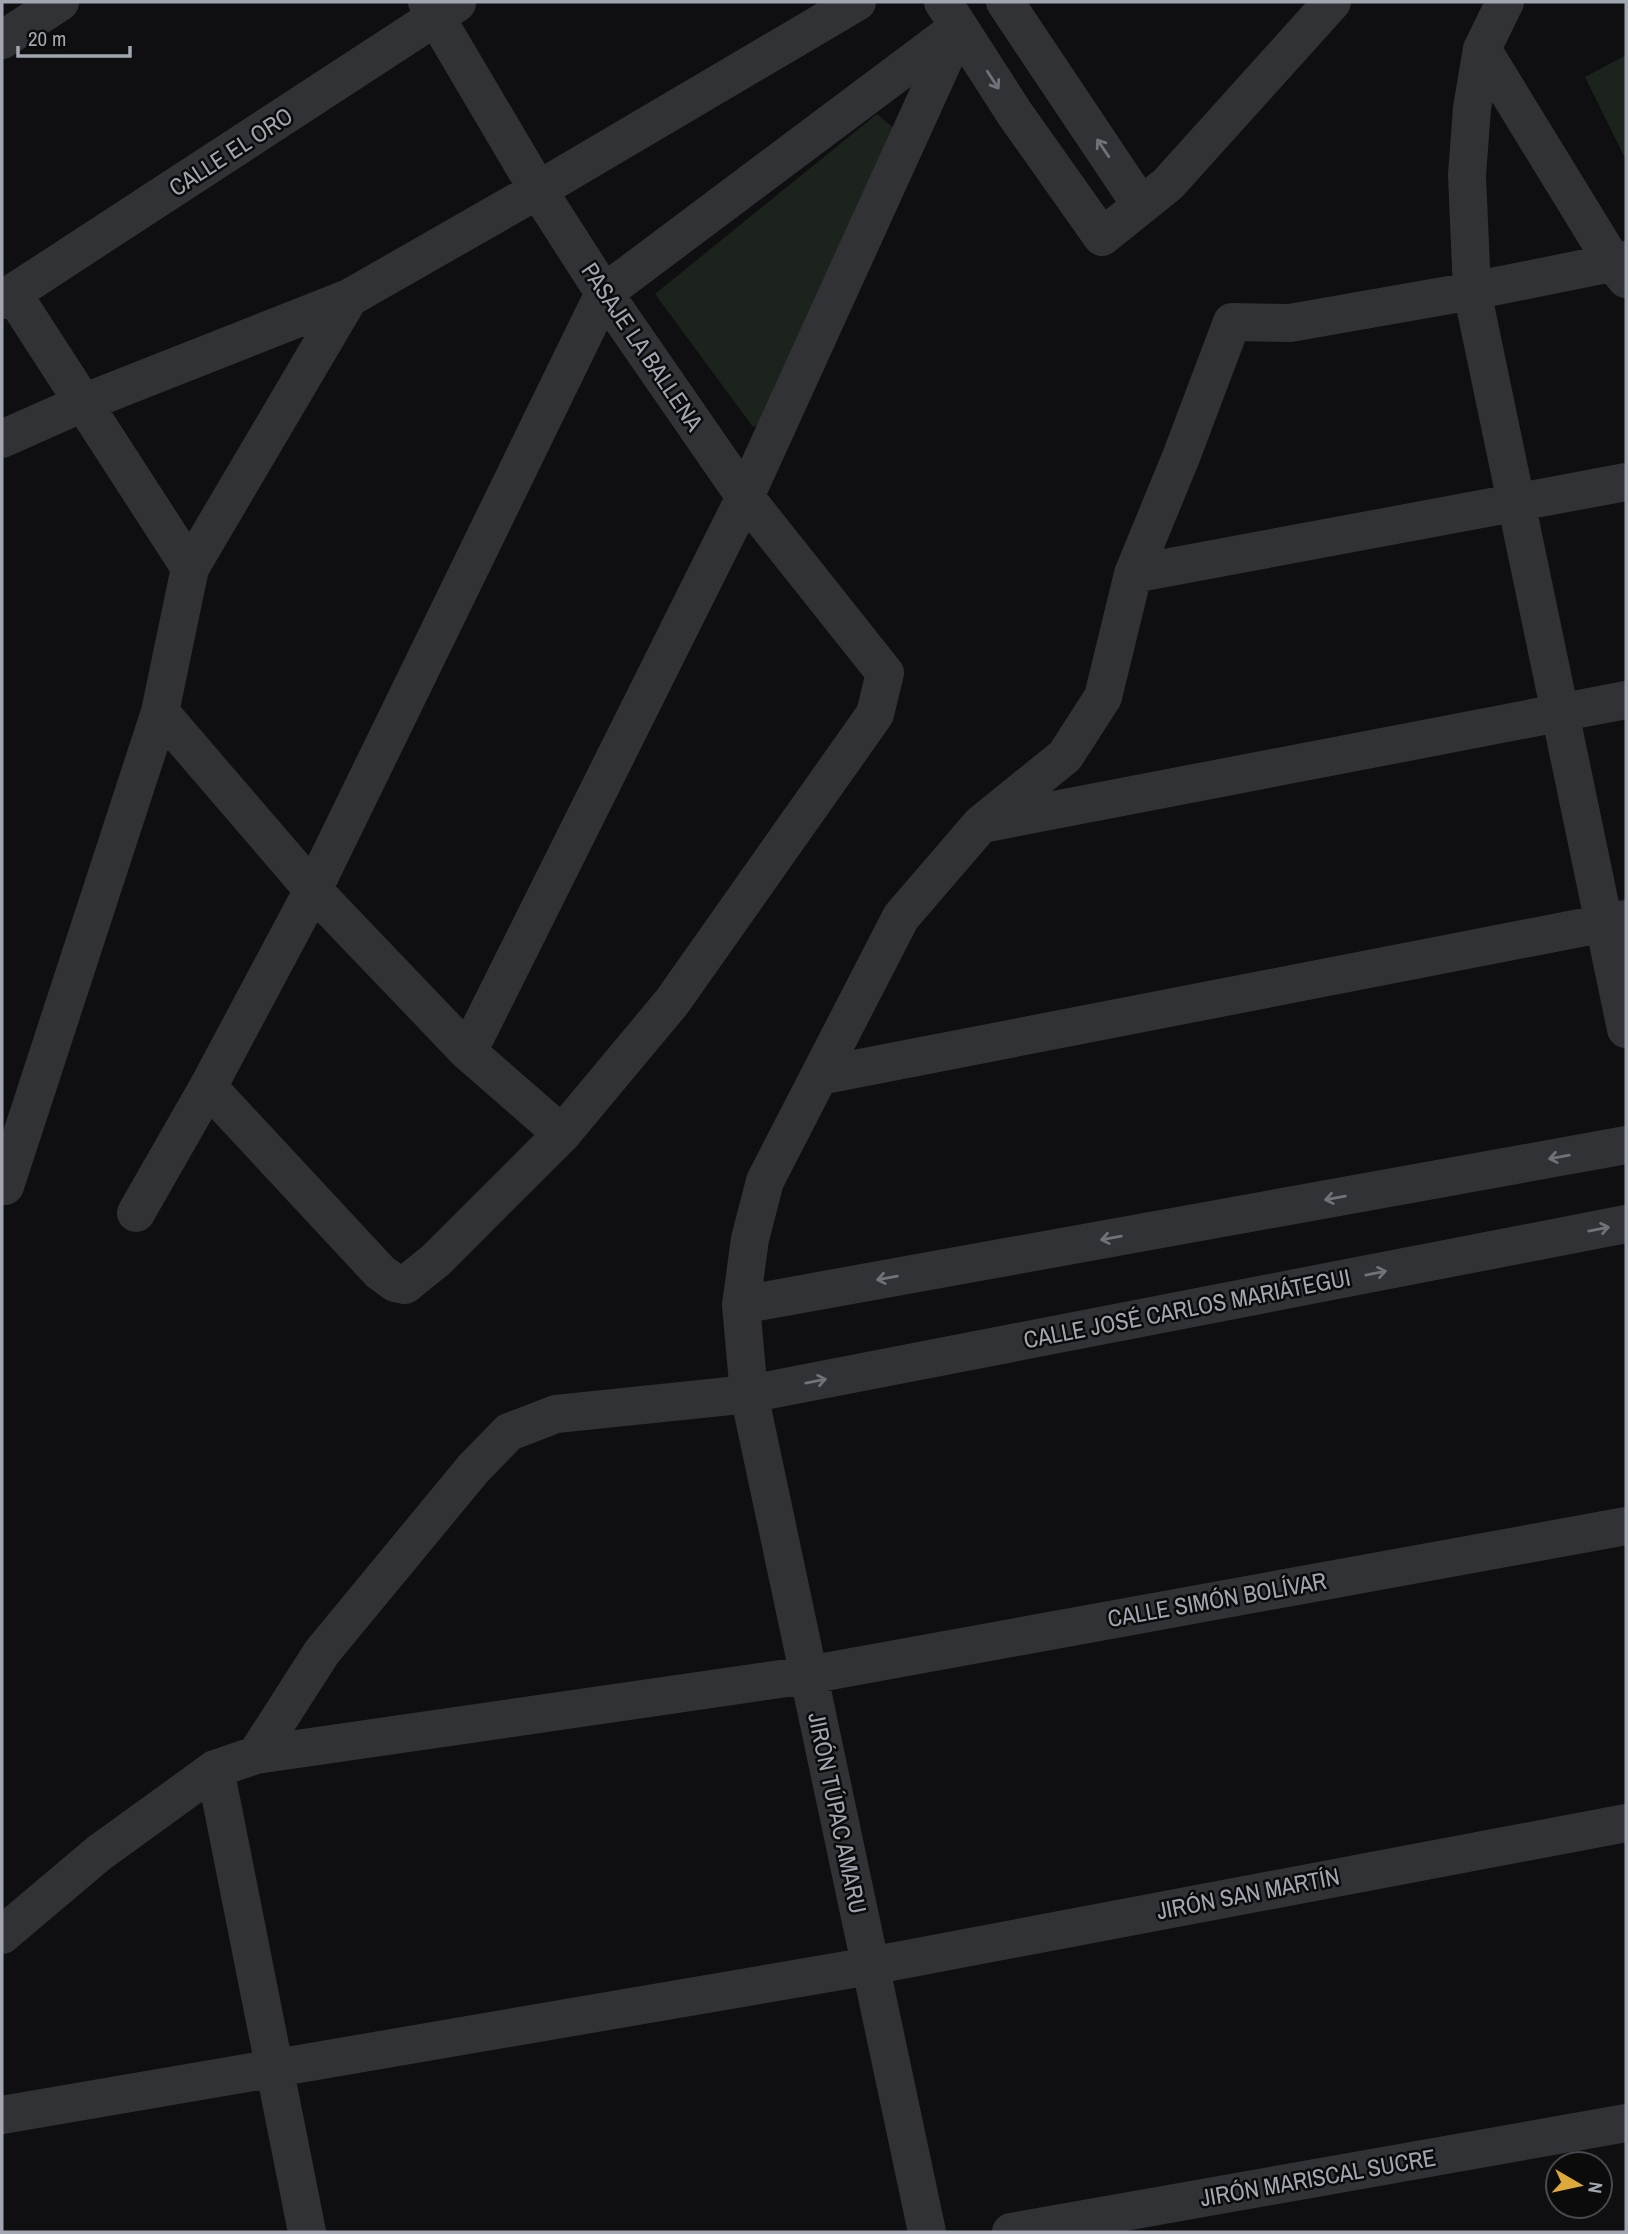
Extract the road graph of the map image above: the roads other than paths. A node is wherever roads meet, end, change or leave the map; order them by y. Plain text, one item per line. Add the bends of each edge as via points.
1 (60, 2) edge
2 (857, 2) edge
3 (1005, 2) edge
4 (1332, 2) edge
5 (1505, 2) edge
6 (441, 7) edge
7 (951, 14) edge
8 (2, 40) edge
9 (1482, 50) junction
10 (538, 190) junction
11 (1140, 204) junction
12 (1622, 267) edge
13 (1472, 291) junction
14 (604, 293) junction
15 (7, 297) edge
16 (349, 298) junction
17 (83, 403) junction
18 (2, 439) edge
19 (1626, 482) edge
20 (745, 497) junction
21 (1516, 503) junction
22 (190, 568) junction
23 (1133, 574) junction
24 (1626, 700) edge
25 (160, 712) junction
26 (1560, 714) junction
27 (981, 824) junction
28 (313, 890) junction
29 (1615, 921) edge
30 (1626, 1030) edge
31 (468, 1052) junction
32 (819, 1076) junction
33 (208, 1087) junction
34 (562, 1134) junction
35 (1626, 1145) edge
36 (5, 1186) dead end
37 (136, 1213) dead end
38 (1626, 1224) edge
39 (741, 1305) junction
40 (748, 1394) junction
41 (1626, 1525) edge
42 (808, 1675) junction
43 (256, 1755) junction
44 (215, 1769) junction
45 (1626, 1823) edge
46 (2, 1935) edge
47 (870, 1966) junction
48 (275, 2068) junction
49 (2, 2115) edge
50 (1626, 2123) edge
51 (307, 2232) edge
52 (927, 2232) edge
53 (1010, 2232) edge

1 - 8 street
2 - 10 street
11 -> 3 street
4 - 11 street via 1168,184
5 - 9 street
6 - 10 street, PASAJE LA BALLENA
6 - 15 street, CALLE EL ORO
7 -> 11 street via 1102,237
7 - 14 street
7 - 20 street
9 - 12 street
9 - 13 street via 1467,175
10 - 14 street, PASAJE LA BALLENA
10 - 16 street
12 - 13 street
13 - 21 street
13 - 23 street, JIRÓN TÚPAC AMARU via 1290,323 1232,322
14 - 20 street, PASAJE LA BALLENA
14 - 28 street
15 - 17 street
16 - 17 street
16 - 22 street
17 - 18 street
17 - 22 street
19 - 21 street
20 - 31 street
20 - 34 street, PASAJE LA BALLENA via 885,673 874,714 672,1002
21 - 23 street
21 - 26 street
22 - 25 street
23 - 27 street, JIRÓN TÚPAC AMARU via 1104,697 1065,756
24 - 26 street
25 - 28 street
25 - 36 street
26 - 27 street
26 - 29 street
27 - 32 street, JIRÓN TÚPAC AMARU via 901,917
28 - 31 street
28 - 33 street
29 - 30 street
29 - 32 street
31 - 34 street
32 - 39 street, JIRÓN TÚPAC AMARU via 765,1181 750,1239
33 - 34 street via 380,1272 405,1286
33 - 37 street
35 -> 39 street
40 -> 38 street, CALLE JOSÉ CARLOS MARIÁTEGUI
39 - 40 street, JIRÓN TÚPAC AMARU
40 - 42 street, JIRÓN TÚPAC AMARU
40 - 43 street, CALLE JOSÉ CARLOS MARIÁTEGUI via 556,1414 509,1432 322,1652
41 - 42 street, CALLE SIMÓN BOLÍVAR
42 - 43 street, CALLE SIMÓN BOLÍVAR
42 - 47 street, JIRÓN TÚPAC AMARU
43 - 44 street, CALLE SIMÓN BOLÍVAR
44 - 46 street, CALLE SIMÓN BOLÍVAR via 99,1853
44 - 48 street
45 - 47 street, JIRÓN SAN MARTÍN
47 - 48 street, JIRÓN SAN MARTÍN
47 - 52 street, JIRÓN TÚPAC AMARU
48 - 49 street, JIRÓN SAN MARTÍN
48 - 51 street
50 - 53 street, JIRÓN MARISCAL SUCRE

